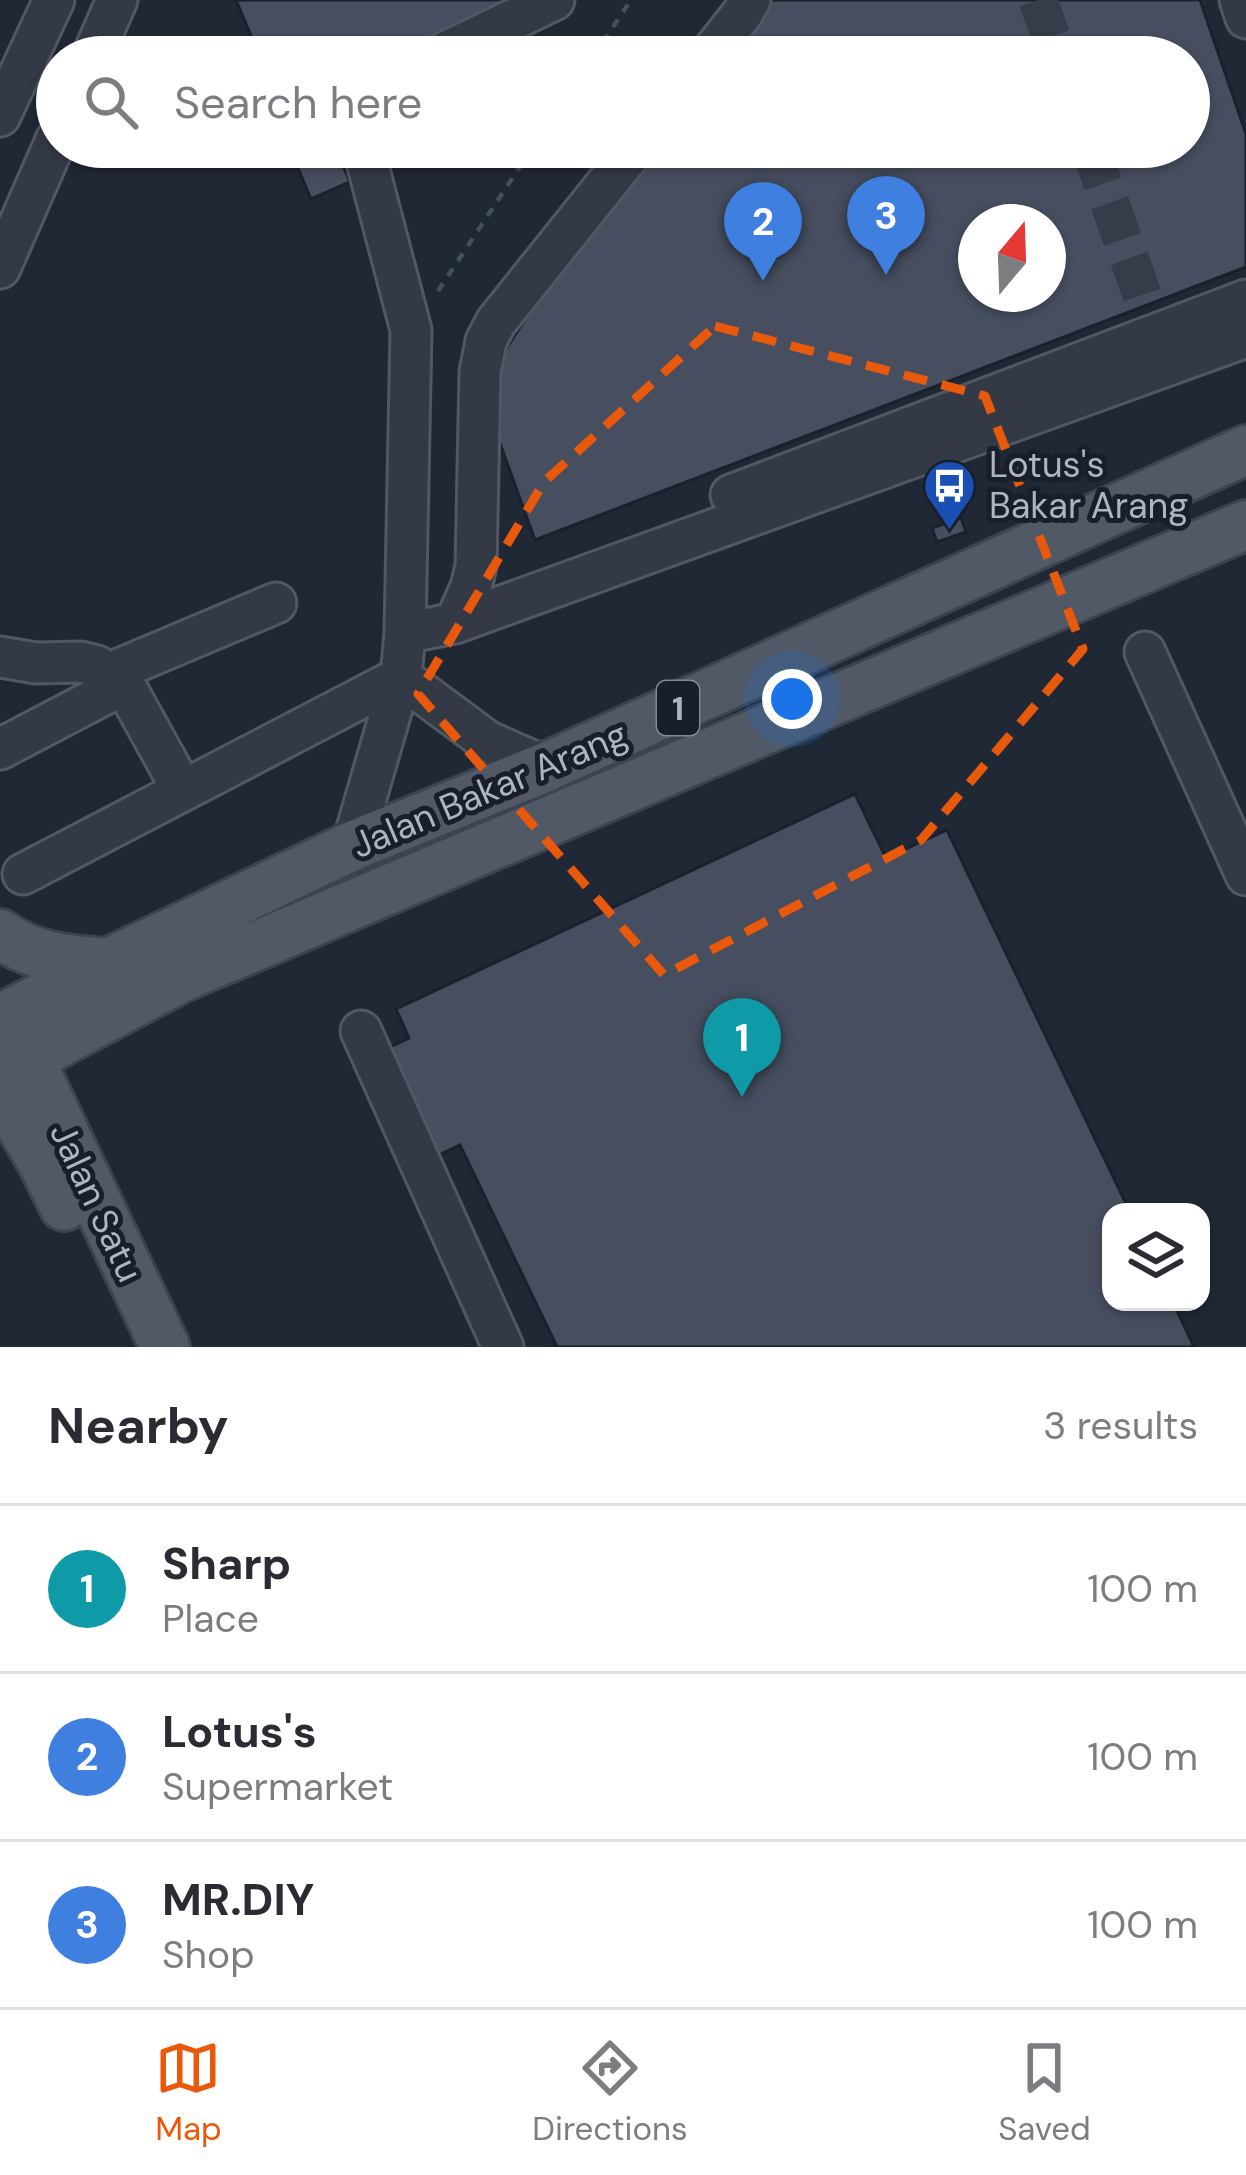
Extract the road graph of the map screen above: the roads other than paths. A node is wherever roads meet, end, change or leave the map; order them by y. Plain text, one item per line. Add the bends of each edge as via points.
1 (54, 0) edge
2 (117, 0) edge
3 (554, 0) edge
4 (750, 0) edge
5 (1240, 0) edge
6 (1246, 18) edge
7 (37, 36) edge
8 (101, 36) edge
9 (479, 36) edge
10 (725, 36) edge
11 (36, 39) edge
12 (0, 116) edge
13 (44, 168) edge
14 (369, 168) edge
15 (619, 168) edge
16 (0, 268) edge
17 (1246, 300) edge
18 (1157, 335) junction
19 (1246, 338) edge
20 (1246, 450) edge
21 (1246, 525) edge
22 (277, 603) dead end
23 (455, 623) junction
24 (405, 632) junction
25 (1145, 652) dead end
26 (0, 657) edge
27 (401, 677) junction
28 (117, 678) junction
29 (0, 749) edge
30 (546, 767) junction
31 (182, 789) junction
32 (352, 846) junction
33 (23, 874) dead end
34 (1246, 875) edge
35 (0, 934) edge
36 (108, 963) junction
37 (104, 1020) junction
38 (361, 1031) dead end
39 (6, 1042) edge
40 (0, 1126) edge
41 (53, 1145) junction
42 (129, 1347) edge
43 (165, 1347) edge
44 (503, 1347) edge

1 - 7 street
2 - 8 street
3 - 9 street
4 - 10 street
5 - 6 street
11 - 12 street
13 - 16 street
14 - 24 street via 411,330
15 - 23 street via 486,341 476,566
17 - 18 street
18 - 19 street
18 - 23 street
20 - 30 main road, Jalan Bakar Arang / 1
21 - 37 main road, Jalan Bakar Arang / 1 via 180,978
22 - 28 street
23 - 24 street
24 - 27 street
25 - 34 street
26 - 28 street via 81,662
27 - 30 street via 487,741
27 - 31 street
27 - 32 street
28 - 29 street
28 - 31 street
30 - 32 main road, Jalan Bakar Arang / 1
31 - 33 street
32 - 36 main road, Jalan Bakar Arang / 1
35 - 36 main road via 55,959
36 - 39 main road, Jalan Bakar Arang / 1
37 - 39 main road, Jalan Bakar Arang / 1
37 - 41 main road
38 - 44 street
39 - 41 main road, Jalan Satu
40 - 41 main road
41 - 42 main road, Jalan Satu
41 - 43 main road, Jalan Satu

